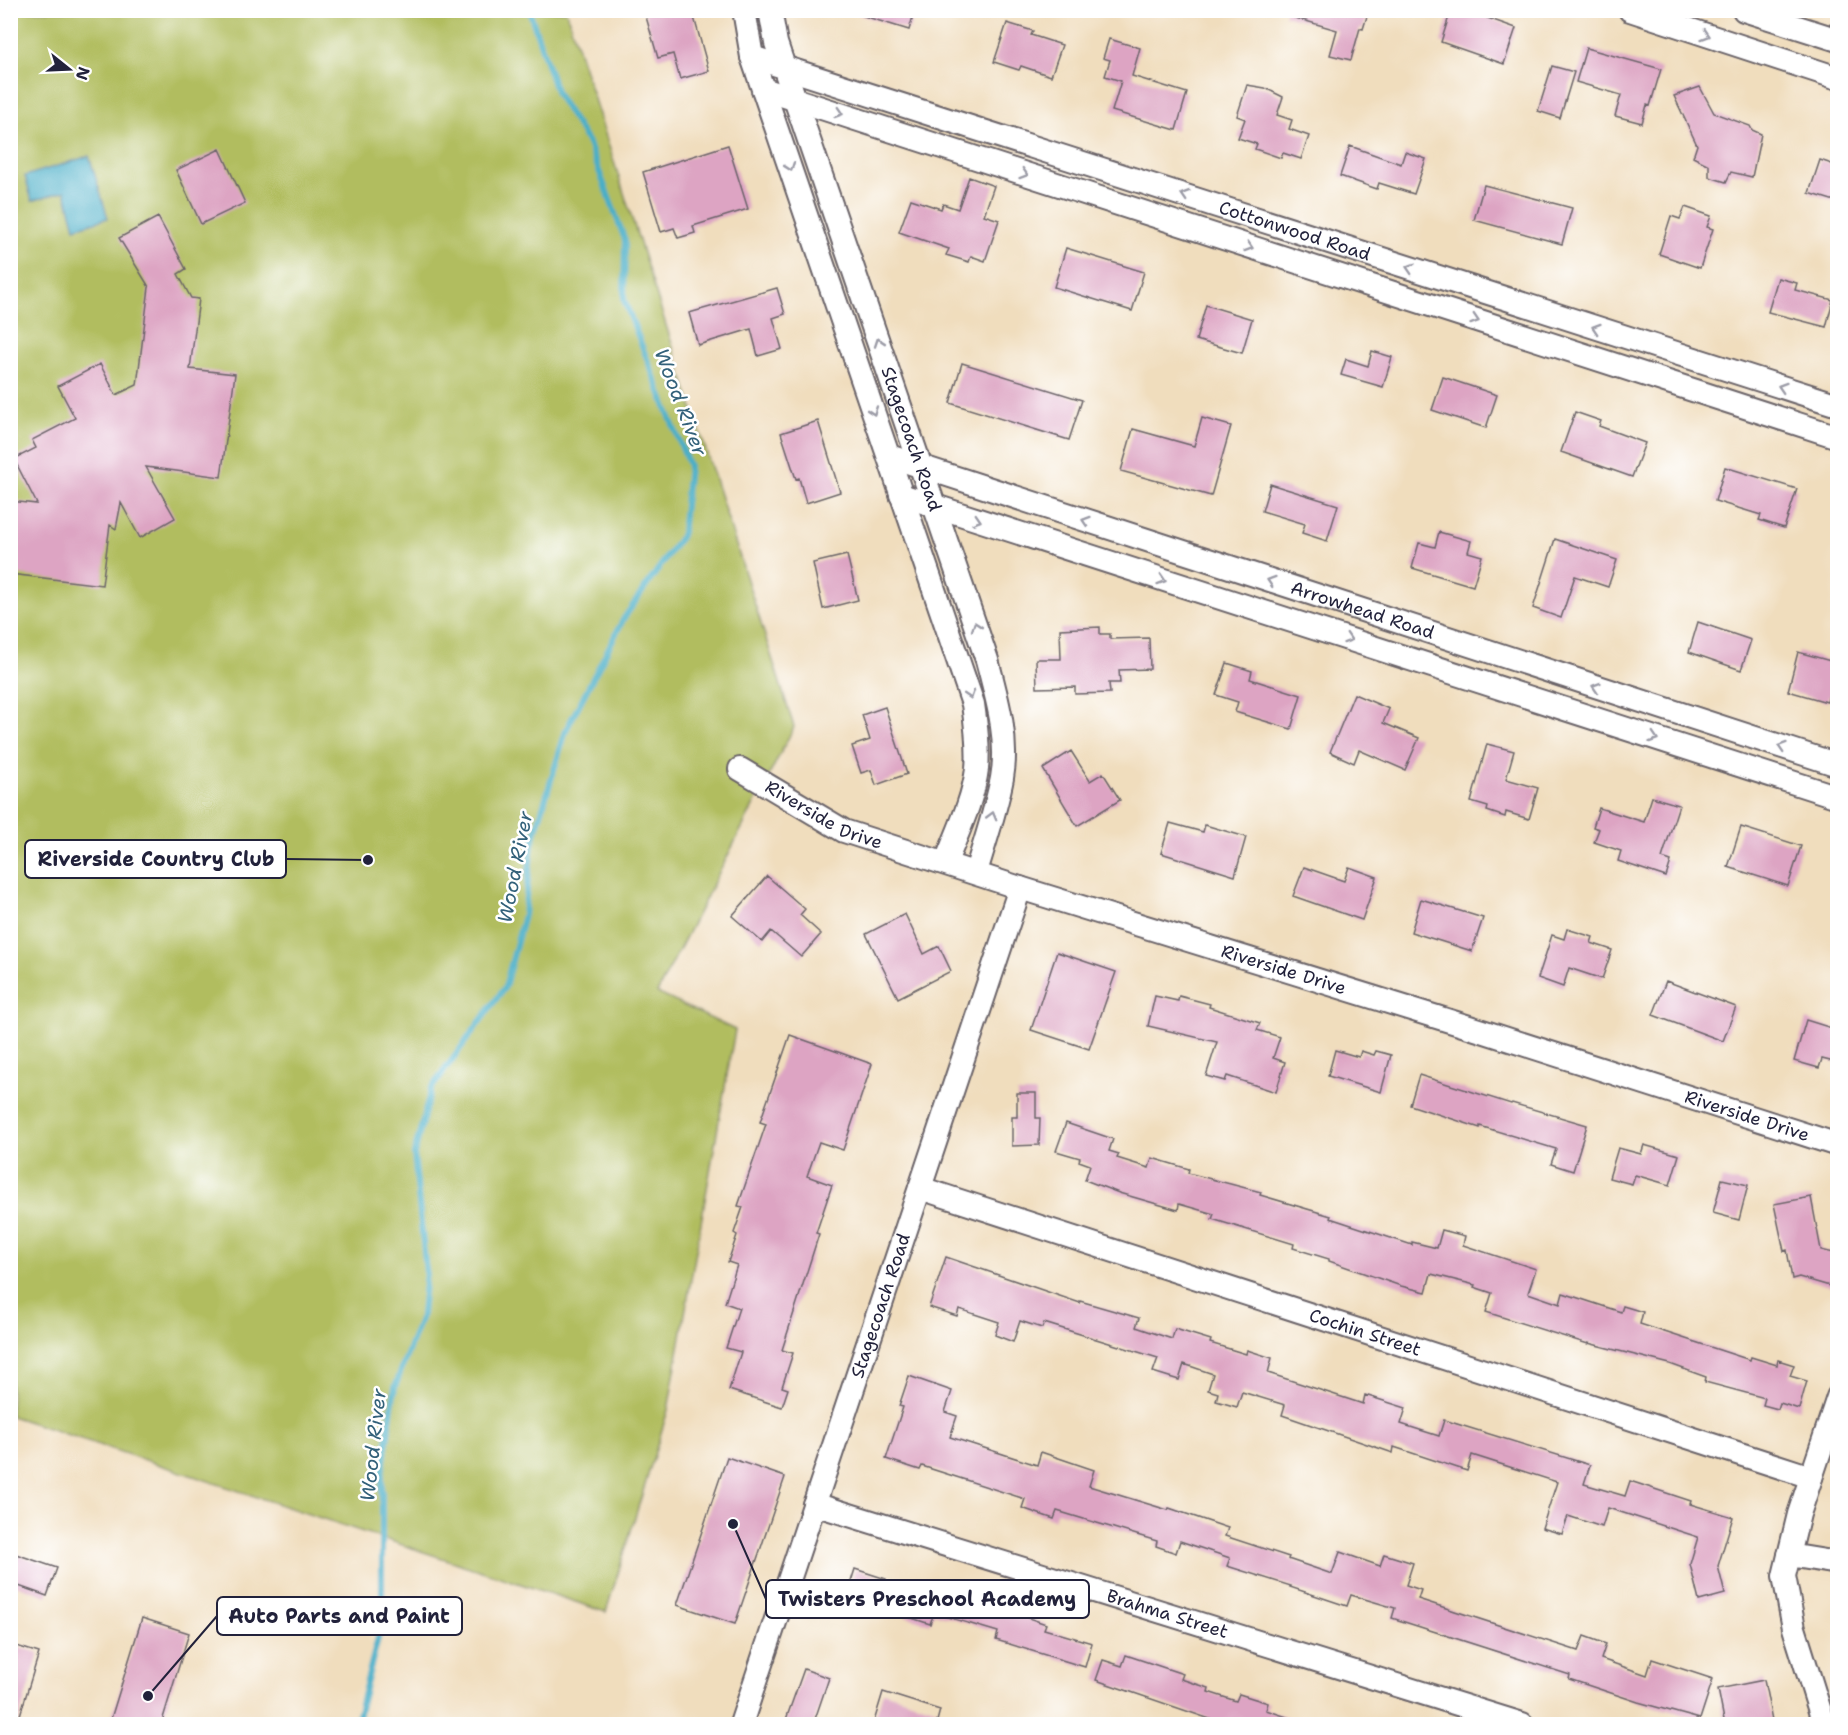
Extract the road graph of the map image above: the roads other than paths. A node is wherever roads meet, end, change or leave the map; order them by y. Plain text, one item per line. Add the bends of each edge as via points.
1 (744, 10) edge
2 (770, 10) edge
3 (1630, 10) edge
4 (1744, 10) edge
5 (1838, 40) edge
6 (752, 57) junction
7 (784, 67) junction
8 (1838, 78) edge
9 (763, 89) junction
10 (796, 100) junction
11 (1838, 405) edge
12 (1838, 437) edge
13 (889, 456) junction
14 (921, 467) junction
15 (901, 495) junction
16 (934, 507) junction
17 (1838, 765) edge
18 (740, 769) dead end
19 (1838, 797) edge
20 (945, 862) junction
21 (976, 872) junction
22 (1020, 888) junction
23 (1838, 1145) edge
24 (920, 1188) junction
25 (1838, 1397) edge
26 (1811, 1477) junction
27 (814, 1504) junction
28 (1789, 1555) junction
29 (1838, 1563) edge
30 (741, 1725) edge
31 (1522, 1725) edge
32 (1824, 1725) edge

1 - 6 street, Stagecoach Road
2 - 7 street, Stagecoach Road
3 -> 8 street
4 - 5 street
6 - 7 street, Cottonwood Road
6 - 9 street, Stagecoach Road
7 - 10 street, Stagecoach Road
11 -> 7 street, Cottonwood Road
9 - 10 street, Cottonwood Road
9 -> 13 street, Stagecoach Road
10 -> 12 street, Cottonwood Road
14 -> 10 street, Stagecoach Road
13 - 14 street, Arrowhead Road
13 - 15 street, Stagecoach Road
14 - 16 street, Stagecoach Road
17 -> 14 street, Arrowhead Road
15 - 16 street, Arrowhead Road
15 -> 20 street, Stagecoach Road via 974,704 977,771 965,815
16 -> 19 street, Arrowhead Road
21 -> 16 street, Stagecoach Road via 1002,777 1004,739 987,660
18 - 20 street, Riverside Drive via 844,831
20 - 21 street, Riverside Drive
21 - 22 street, Riverside Drive
22 - 23 street, Riverside Drive
22 - 24 street, Stagecoach Road
24 - 26 street, Cochin Street
24 - 27 street, Stagecoach Road
25 - 26 street
26 - 28 street
27 - 30 street, Stagecoach Road
27 - 31 street, Brahma Street
28 - 29 street
28 - 32 street via 1784,1576 1794,1628

